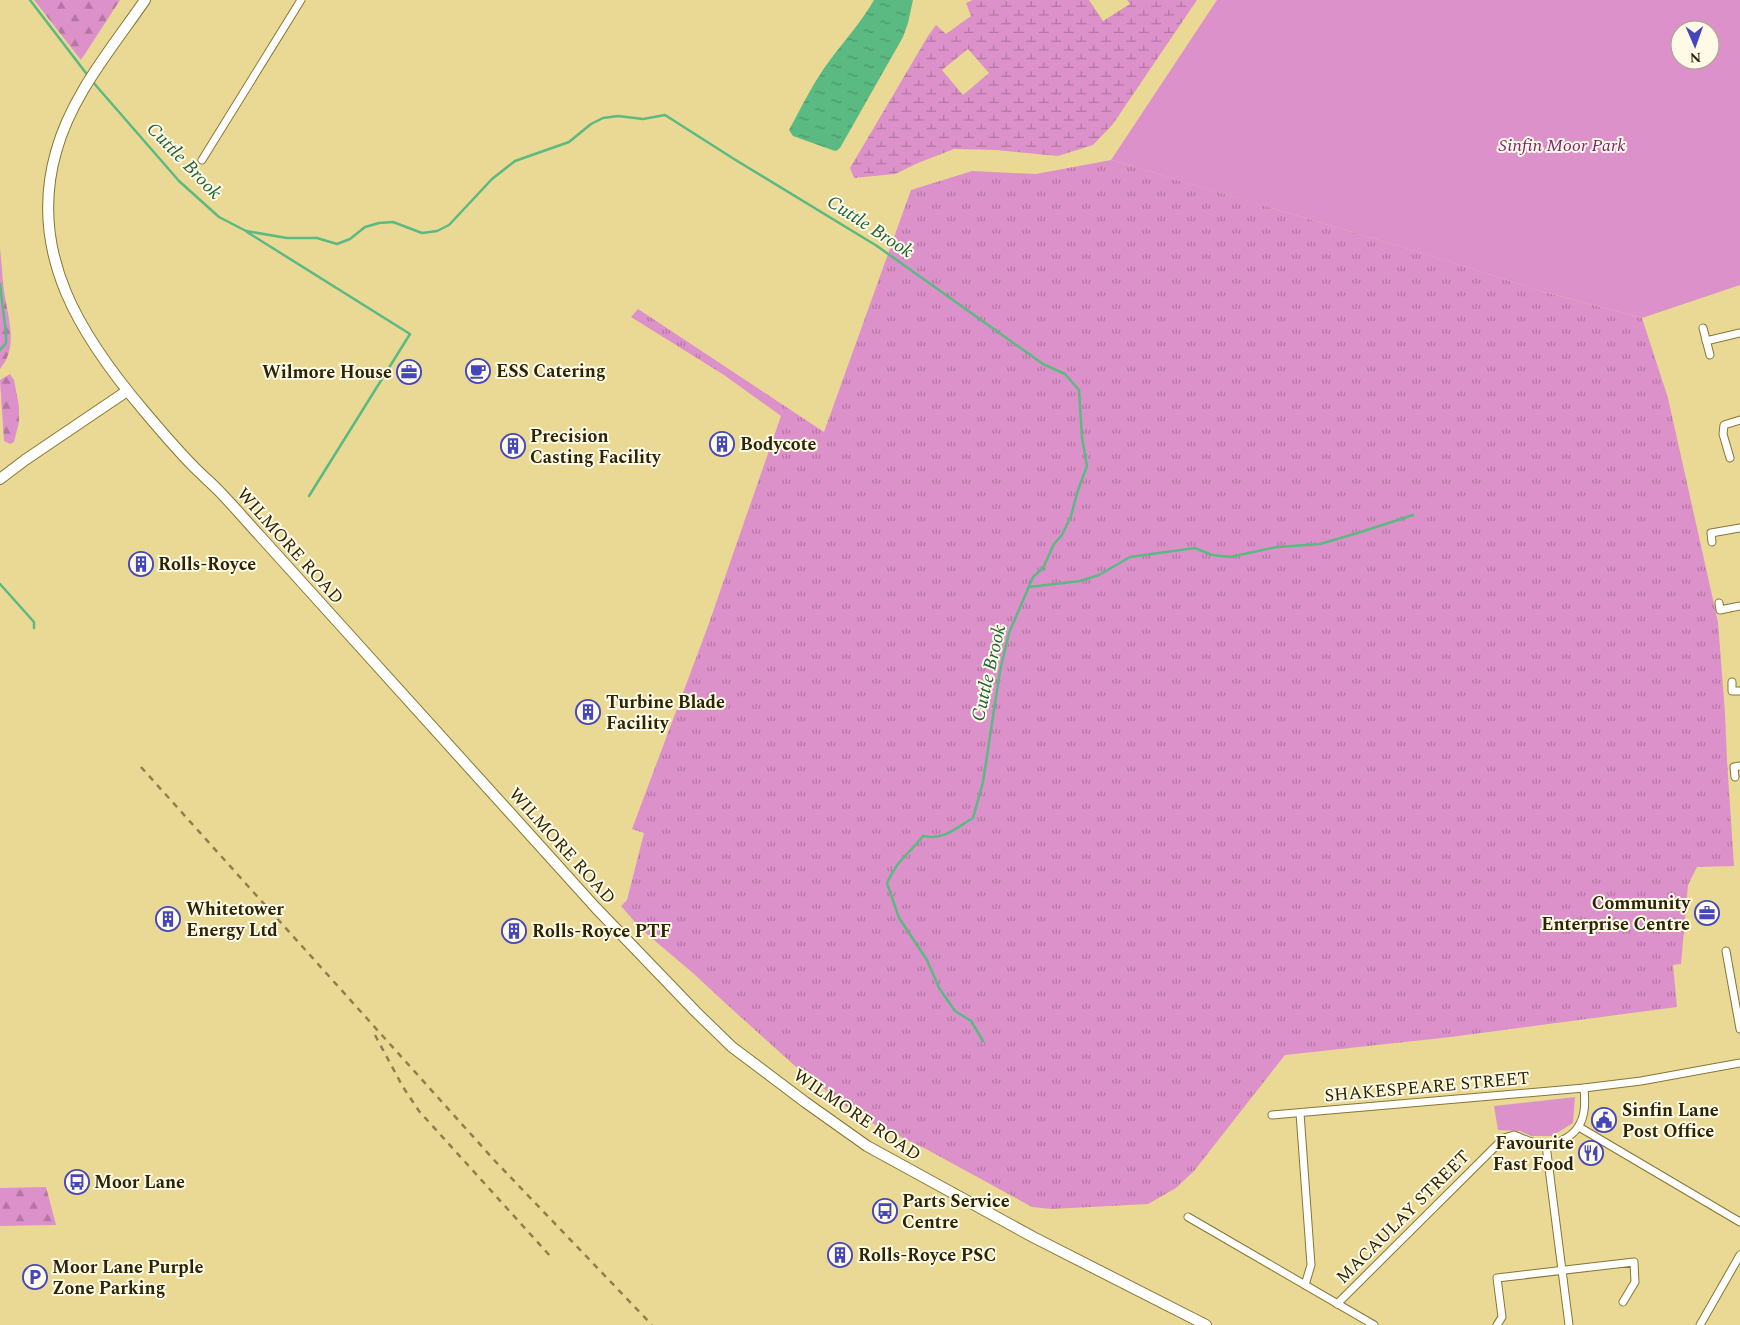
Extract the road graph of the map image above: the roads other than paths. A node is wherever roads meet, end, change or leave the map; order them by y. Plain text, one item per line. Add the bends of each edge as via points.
1 (145, 0) edge
2 (301, 0) edge
3 (202, 160) dead end
4 (1703, 328) dead end
5 (1740, 333) edge
6 (1706, 341) junction
7 (1710, 355) dead end
8 (127, 391) junction
9 (1740, 420) edge
10 (1730, 458) dead end
11 (0, 479) edge
12 (1740, 528) edge
13 (1712, 542) dead end
14 (1719, 603) dead end
15 (1740, 606) edge
16 (1732, 682) dead end
17 (1740, 691) edge
18 (1740, 766) edge
19 (1735, 778) dead end
20 (1726, 951) dead end
21 (1740, 1029) edge
22 (1740, 1063) edge
23 (1584, 1088) junction
24 (1300, 1113) junction
25 (1272, 1115) dead end
26 (1579, 1127) junction
27 (1546, 1145) junction
28 (1188, 1217) dead end
29 (1740, 1222) edge
30 (1740, 1255) edge
31 (1562, 1270) junction
32 (1305, 1285) junction
33 (1623, 1302) dead end
34 (1337, 1304) junction
35 (1206, 1325) edge
36 (1374, 1325) edge
37 (1497, 1325) edge
38 (1569, 1325) edge
39 (1700, 1325) edge

1 - 8 street, WILMORE ROAD via 102,61 70,115 55,153 48,210 59,276 72,308 94,347
2 - 3 street
4 - 6 street
5 - 6 street
6 - 7 street
8 - 11 street
8 - 35 street, WILMORE ROAD via 596,908 732,1047 867,1146 1033,1237
9 - 10 street via 1724,425 1723,434
12 - 13 street via 1711,533
14 - 15 street via 1720,610
16 - 17 street via 1732,691
18 - 19 street via 1734,767
20 - 21 street
22 - 23 street, SHAKESPEARE STREET
23 - 24 street, SHAKESPEARE STREET
23 - 26 street via 1585,1106
24 - 25 street, SHAKESPEARE STREET
24 - 32 street via 1311,1265
26 - 27 street via 1563,1140
26 - 29 street
27 - 31 street
27 - 34 street, MACAULAY STREET via 1514,1135 1504,1138
28 - 32 street
30 - 39 street
31 - 33 street via 1634,1262 1635,1282
31 - 37 street via 1497,1278 1502,1317
31 - 38 street
32 - 34 street
34 - 36 street

